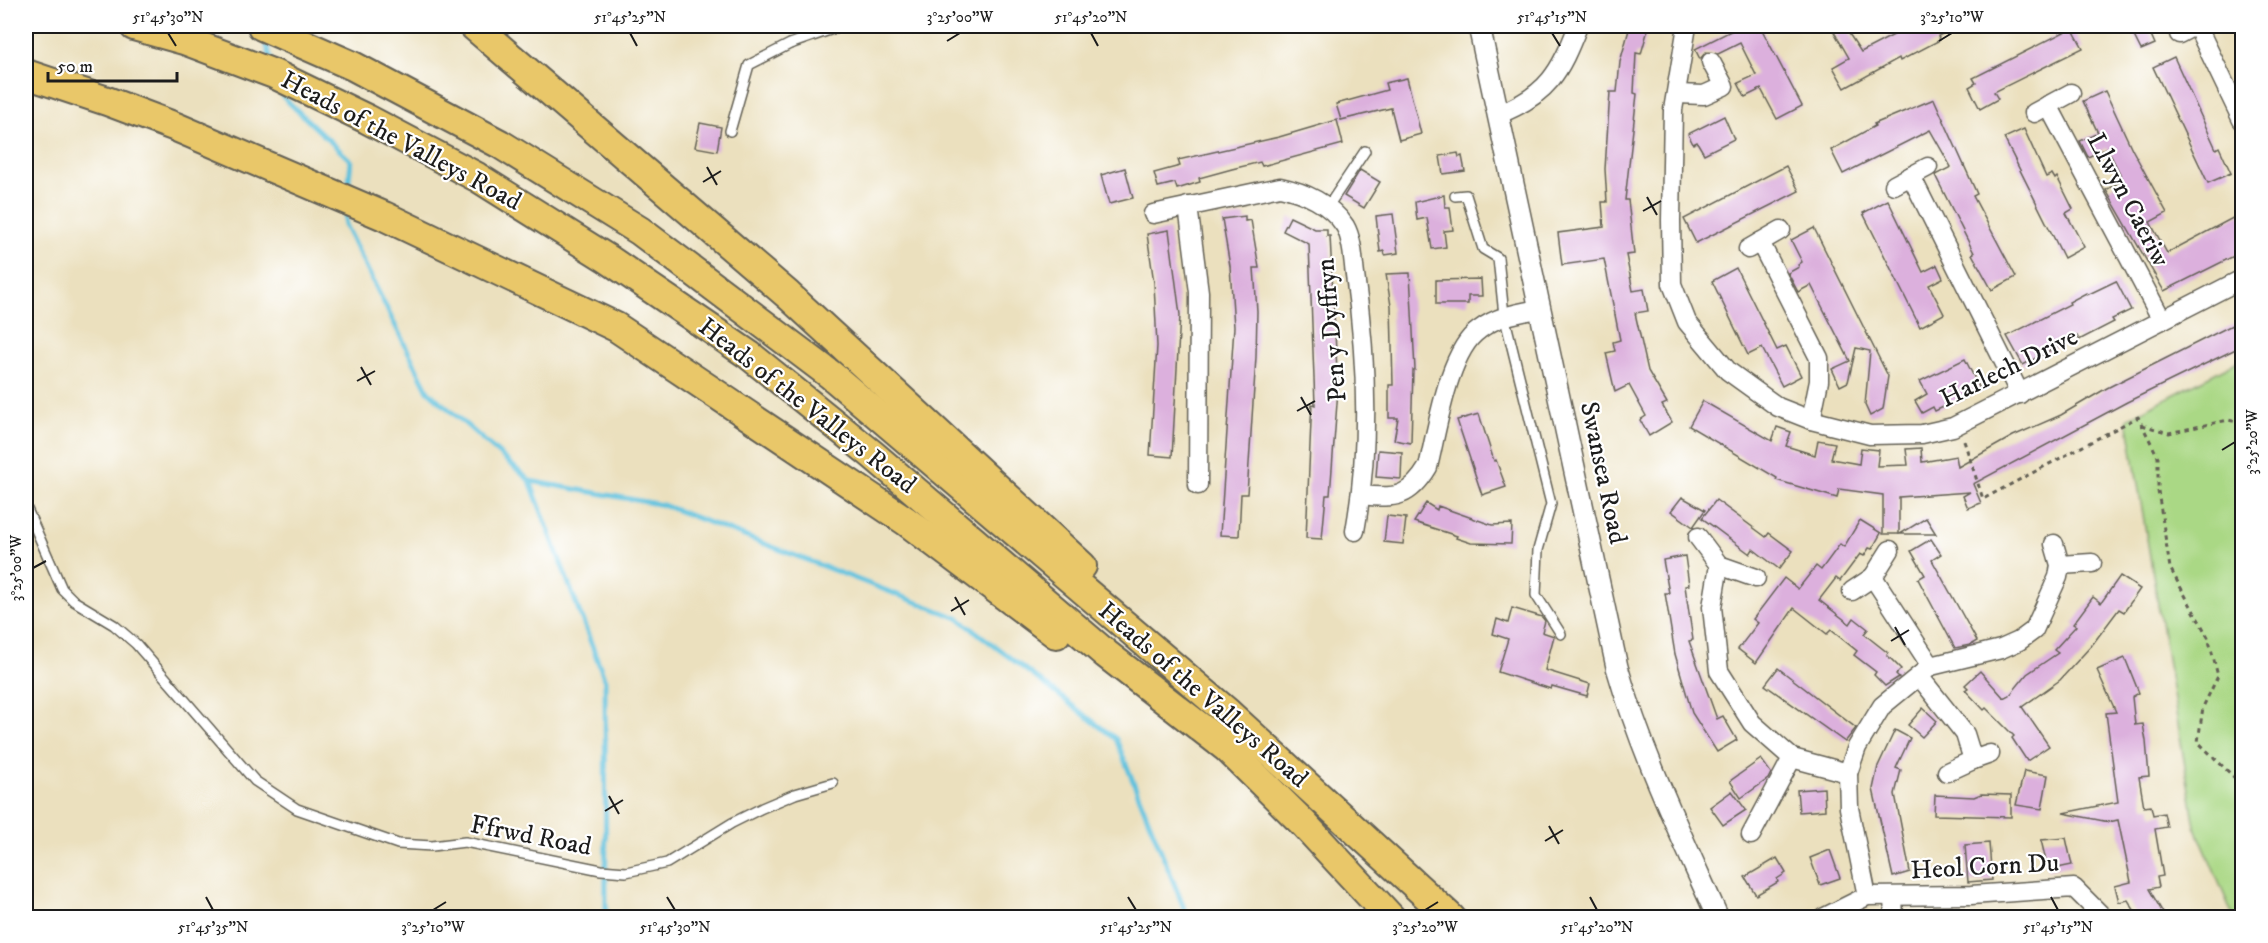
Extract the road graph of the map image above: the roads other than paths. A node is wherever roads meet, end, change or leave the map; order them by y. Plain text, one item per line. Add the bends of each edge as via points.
1 (134, 26) edge
2 (262, 26) edge
3 (474, 26) edge
4 (841, 26) edge
5 (1479, 26) edge
6 (1578, 26) edge
7 (1687, 26) edge
8 (2190, 28) edge
9 (1711, 62) dead end
10 (26, 74) edge
11 (2071, 93) dead end
12 (1677, 94) junction
13 (1499, 114) junction
14 (2242, 120) edge
15 (730, 131) dead end
16 (1365, 151) dead end
17 (1928, 167) dead end
18 (1911, 176) junction
19 (1894, 185) dead end
20 (1455, 196) dead end
21 (1188, 206) junction
22 (1327, 208) junction
23 (1154, 214) dead end
24 (1780, 230) dead end
25 (2242, 279) edge
26 (1539, 309) junction
27 (1504, 315) junction
28 (2162, 320) junction
29 (2020, 394) junction
30 (1811, 420) junction
31 (1198, 485) dead end
32 (1362, 495) junction
33 (26, 507) edge
34 (1355, 531) dead end
35 (1698, 537) dead end
36 (2054, 544) dead end
37 (1890, 550) dead end
38 (2092, 563) dead end
39 (1719, 565) junction
40 (2060, 565) junction
41 (1873, 577) junction
42 (1756, 578) dead end
43 (1852, 591) dead end
44 (1561, 634) dead end
45 (1106, 654) junction
46 (1925, 671) junction
47 (1228, 713) junction
48 (1990, 754) dead end
49 (1792, 758) junction
50 (1972, 760) junction
51 (1947, 772) dead end
52 (1848, 773) junction
53 (833, 783) dead end
54 (1751, 835) dead end
55 (1868, 896) junction
56 (1893, 897) junction
57 (1391, 918) edge
58 (1451, 918) edge
59 (1718, 918) edge
60 (1823, 918) edge
61 (1894, 918) edge
62 (2104, 918) edge

1 - 45 highway, Heads of the Valleys Road via 274,74 367,118 477,177 608,258 749,355
2 - 47 highway, Heads of the Valleys Road via 353,66 500,144 640,231 831,375
3 - 47 highway via 788,295 1095,579 1214,682
4 - 15 lane via 790,44 749,65
5 - 13 street, Swansea Road
6 - 13 street via 1564,63 1547,86 1523,105
7 - 12 street, Harlech Drive
8 - 14 street
9 - 12 street via 1724,86 1704,95
10 - 45 highway via 176,127 384,216 616,327 906,521 1065,642
11 - 28 street, Llwyn Caeriw via 2041,109
12 - 30 street, Harlech Drive via 1672,165 1672,284 1686,322 1728,370 1778,407
13 - 26 street, Swansea Road
16 - 22 lane
17 - 18 street
18 - 19 street
18 - 29 street
20 - 27 lane via 1466,195 1483,249 1498,258
21 - 22 street, Pen y Dyffryn via 1280,187 1299,191
21 - 23 street, Pen y Dyffryn
21 - 31 street via 1199,292
22 - 32 street, Pen y Dyffryn via 1346,228 1359,302 1365,432
24 - 30 street via 1754,245 1819,358
25 - 28 street, Harlech Drive
26 - 27 street
26 - 59 street, Swansea Road via 1632,721
27 - 32 street via 1477,331 1460,352 1428,467 1419,483 1404,494 1384,498
27 - 44 lane via 1551,504 1538,550 1536,595
28 - 29 street, Harlech Drive
29 - 30 street, Harlech Drive via 1959,424 1922,434 1870,435
32 - 34 street, Pen y Dyffryn
33 - 53 lane, Ffrwd Road via 62,589 136,644 248,774 297,809 373,836 414,846 465,842 591,869 626,872 667,863 762,808
35 - 39 street
36 - 40 street
37 - 41 street
38 - 40 street
39 - 42 street
39 - 49 street via 1712,607 1719,671 1752,723
40 - 46 street via 2034,630 2001,649
41 - 43 street
41 - 46 street
45 - 57 highway, Heads of the Valleys Road via 1227,748
46 - 50 street via 1965,734
46 - 52 street via 1882,706 1857,747
47 - 58 highway, Heads of the Valleys Road
48 - 50 street
49 - 52 street
49 - 54 street
50 - 51 street
52 - 55 street via 1849,808
55 - 56 street, Heol Corn Du
55 - 60 street
56 - 61 street
56 - 62 street, Heol Corn Du via 2074,888

